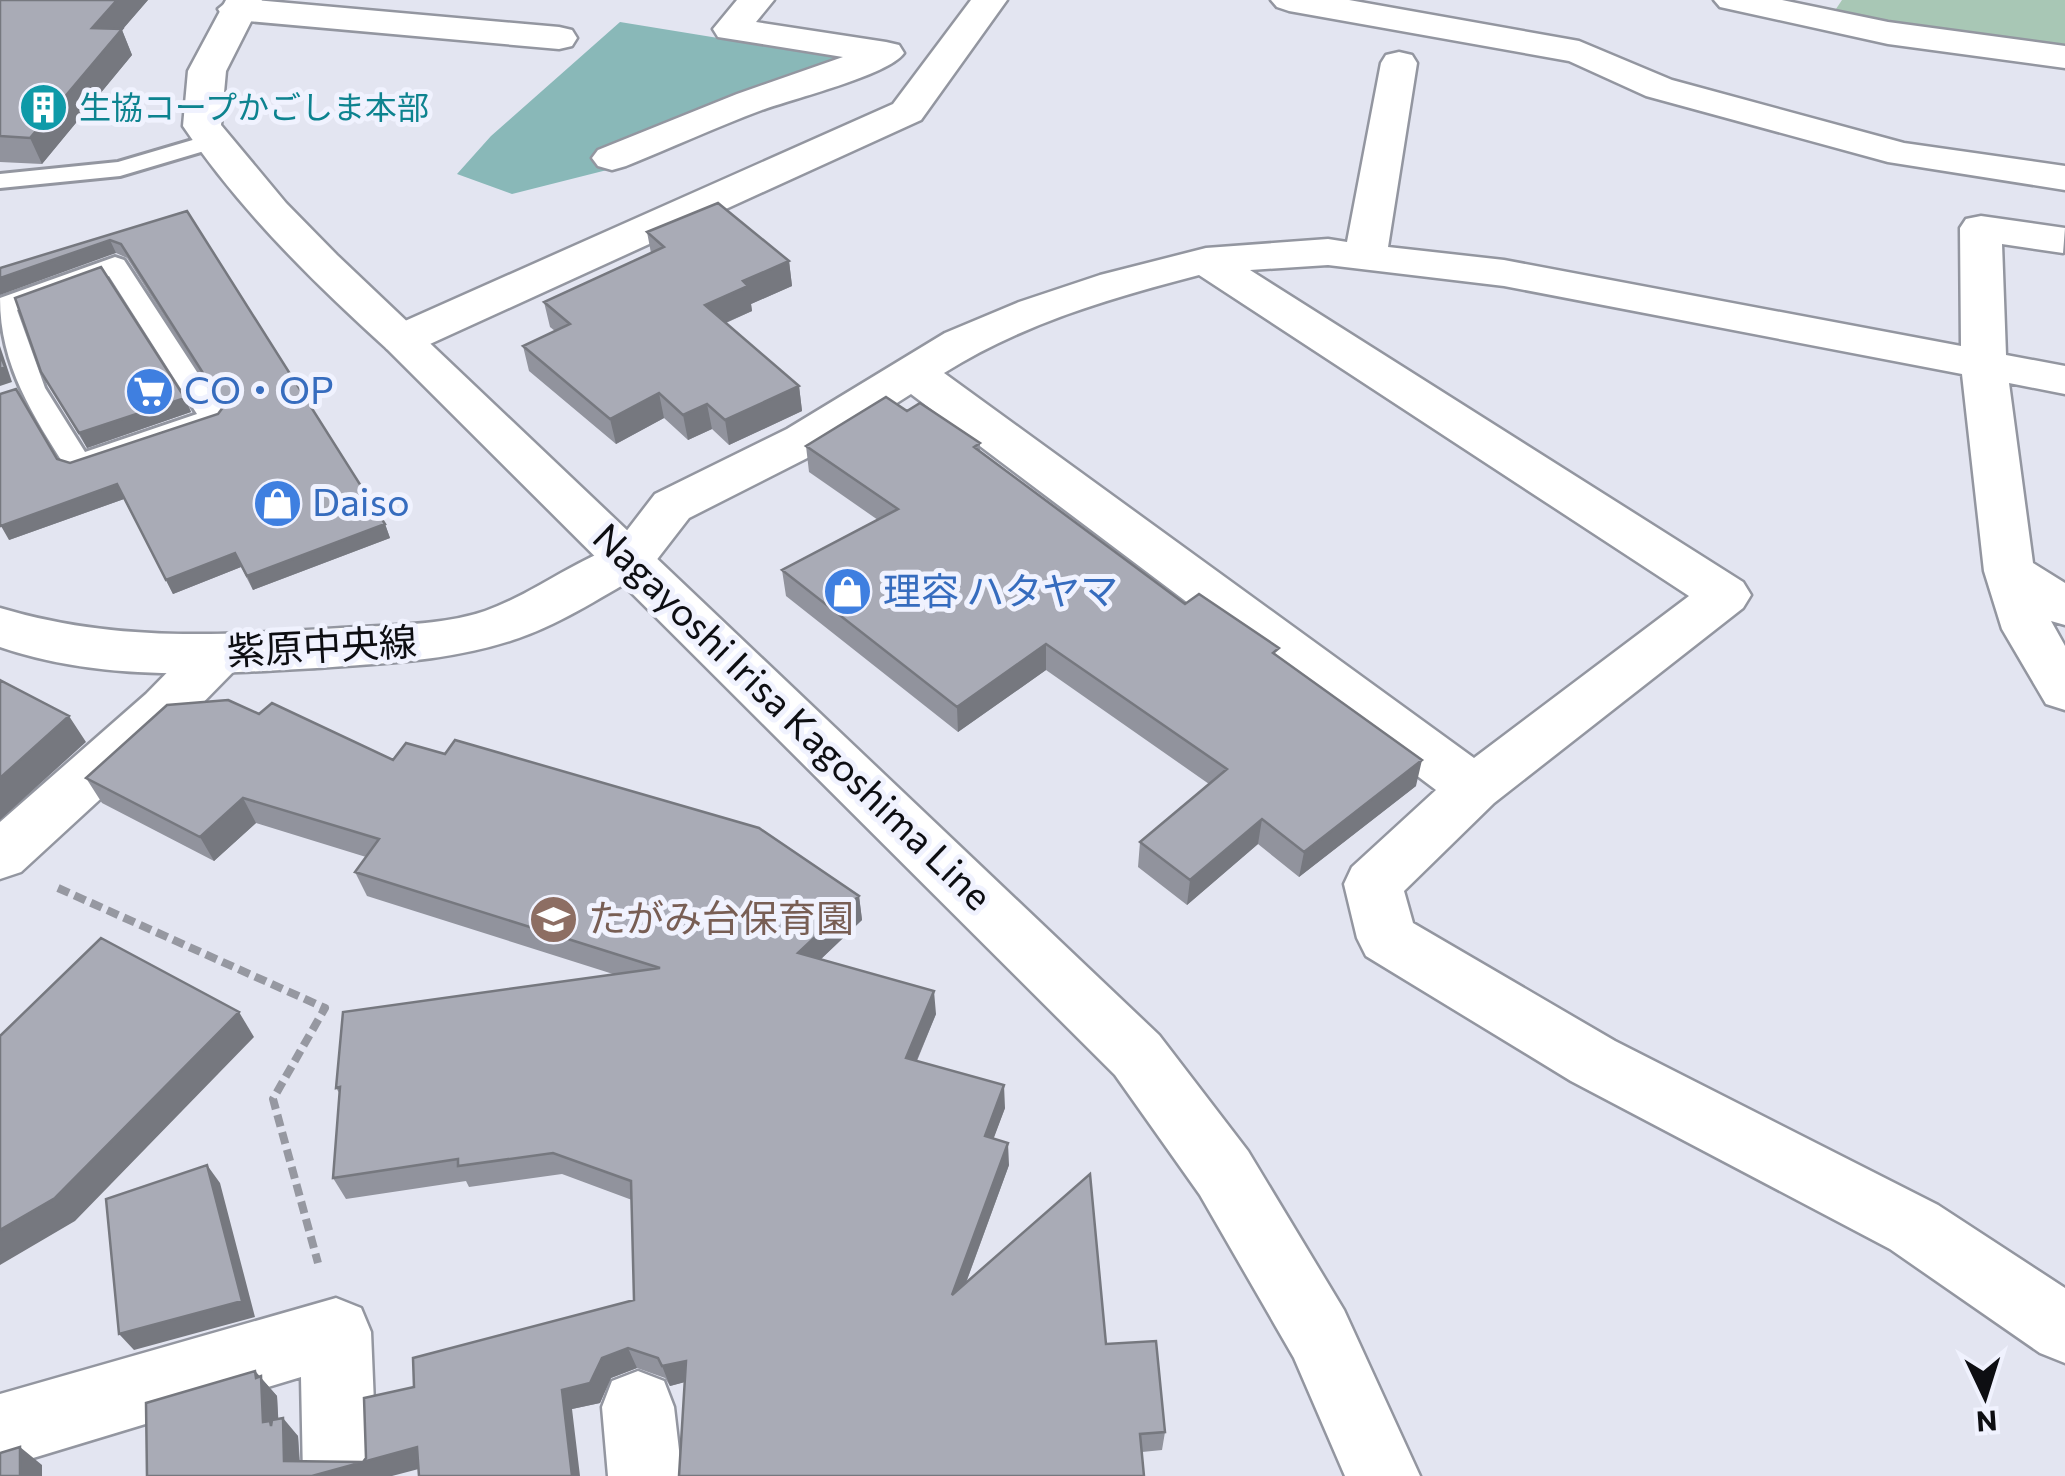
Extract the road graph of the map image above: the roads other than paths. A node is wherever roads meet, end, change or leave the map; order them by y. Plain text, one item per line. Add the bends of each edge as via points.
1 (756, 0) edge
2 (989, 0) edge
3 (1289, 0) edge
4 (1732, 0) edge
5 (240, 4) edge
6 (560, 38) dead end
7 (880, 52) junction
8 (2065, 56) edge
9 (944, 62) junction
10 (1399, 63) dead end
11 (213, 141) junction
12 (612, 158) dead end
13 (2065, 178) edge
14 (0, 181) edge
15 (2064, 240) edge
16 (1366, 255) junction
17 (1206, 261) junction
18 (2, 306) edge
19 (403, 339) junction
20 (1984, 365) junction
21 (912, 372) junction
22 (2065, 380) edge
23 (32, 388) junction
24 (0, 398) edge
25 (630, 559) junction
26 (2010, 571) junction
27 (2065, 607) edge
28 (0, 627) edge
29 (216, 655) junction
30 (2065, 690) edge
31 (1474, 788) junction
32 (0, 856) edge
33 (2065, 1329) edge
34 (0, 1431) edge
35 (340, 1476) edge
36 (1382, 1476) edge

1 - 7 street via 731,29
2 - 9 street
3 - 13 street via 1579,52 1659,88 1902,154
4 - 8 street via 1888,33
5 - 6 street
5 - 11 street, Nagayoshi Irisa Kagoshima Line via 206,71 202,126
7 - 9 street
7 - 12 street via 842,73
9 - 19 street via 907,112
10 - 16 street
11 - 14 lane via 120,169
11 - 19 street, Nagayoshi Irisa Kagoshima Line via 323,269
15 - 20 street via 1981,228
16 - 17 street
16 - 20 street via 1504,272
17 - 21 street via 1034,311
17 - 31 street via 1725,595
18 - 23 lane
18 - 23 lane via 114,265 212,418 78,464
19 - 25 street, Nagayoshi Irisa Kagoshima Line
20 - 22 street
20 - 26 street
21 - 25 street via 804,440 672,506
21 - 31 street
23 - 24 lane
25 - 29 street, 紫原中央線 via 504,624 448,639
25 - 36 street, Nagayoshi Irisa Kagoshima Line via 1137,1055 1224,1173 1319,1334
26 - 27 street
26 - 30 street via 2028,630
28 - 29 street, 紫原中央線 via 32,641
29 - 32 street
31 - 33 street via 1373,884 1388,938 1593,1061 1914,1226
34 - 35 street via 336,1332

